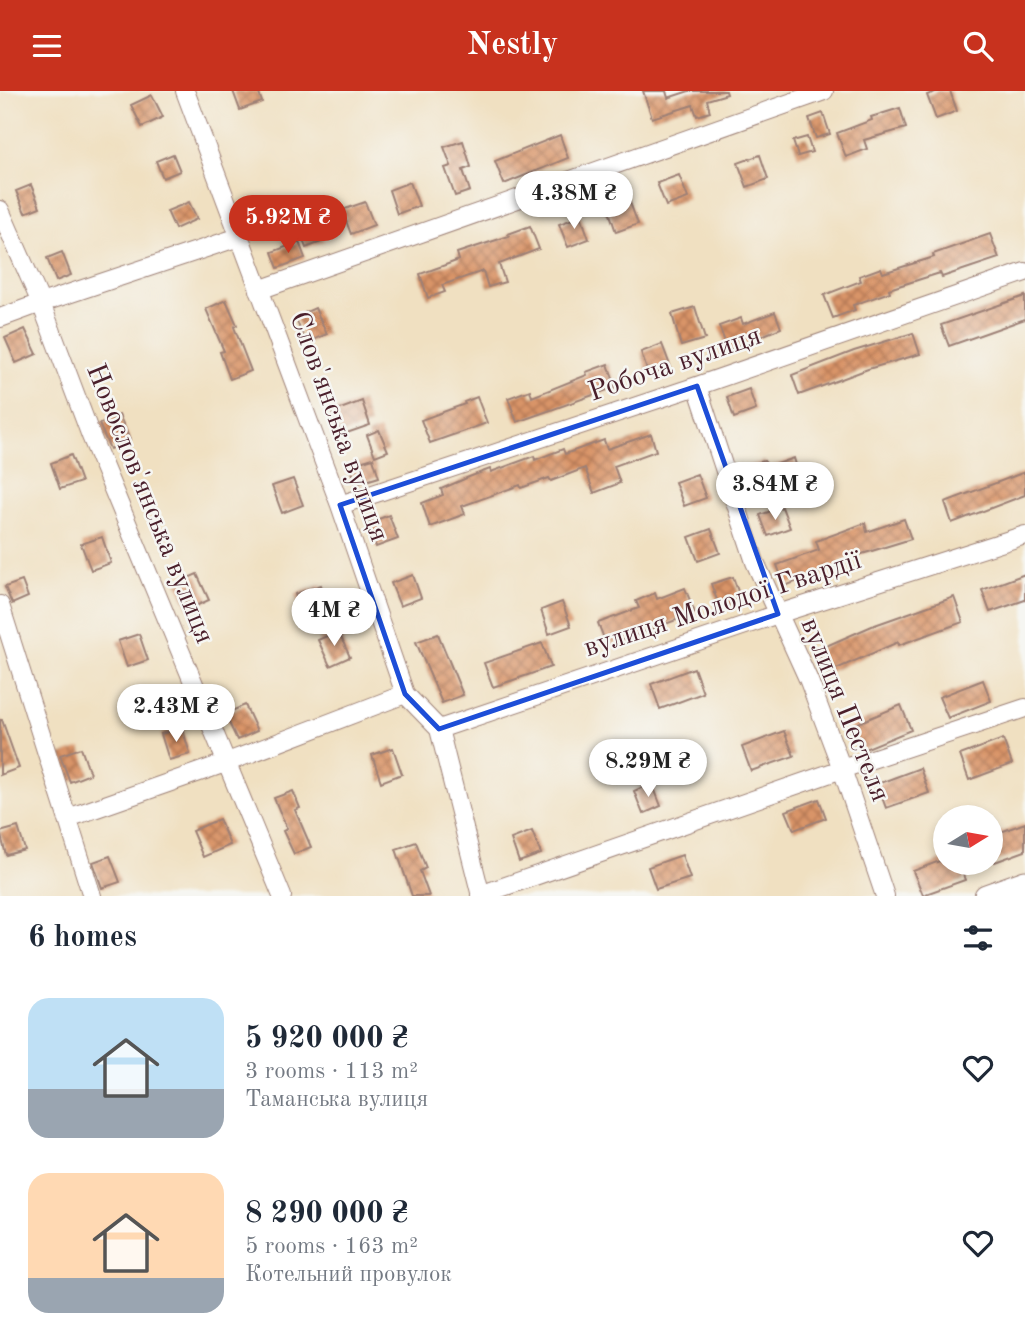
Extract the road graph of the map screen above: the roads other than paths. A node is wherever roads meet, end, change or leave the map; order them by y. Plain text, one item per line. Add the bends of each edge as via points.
1 (185, 91) edge
2 (824, 91) edge
3 (0, 210) edge
4 (239, 237) junction
5 (1025, 272) edge
6 (259, 290) junction
7 (41, 303) junction
8 (0, 318) edge
9 (697, 386) junction
10 (340, 505) junction
11 (1025, 535) edge
12 (0, 605) edge
13 (778, 614) junction
14 (405, 694) junction
15 (1025, 708) edge
16 (439, 729) junction
17 (225, 763) junction
18 (842, 769) junction
19 (68, 818) junction
20 (1025, 882) edge
21 (480, 895) edge
22 (92, 896) edge
23 (282, 896) edge
24 (885, 896) edge
25 (986, 896) edge

1 - 4 street, Слов'янська вулиця
2 - 6 street
3 - 7 street, Новослов'янська вулиця
4 - 6 street, Слов'янська вулиця
4 - 7 street
5 - 9 street, Робоча вулиця
6 - 10 street, Слов'янська вулиця
7 - 8 street
7 - 17 street, Новослов'янська вулиця
9 - 10 street, Робоча вулиця
9 - 13 street, вулиця Пестеля via 755,562
10 - 14 street, Слов'янська вулиця
11 - 13 street, вулиця Молодої Гвардії
12 - 19 street
13 - 16 street, вулиця Молодої Гвардії
13 - 18 street, вулиця Пестеля
14 - 16 street, Слов'янська вулиця
14 - 17 street
15 - 18 street
16 - 21 street, Слов'янська вулиця
17 - 19 street
17 - 23 street, Новослов'янська вулиця
18 - 21 street
18 - 24 street, вулиця Пестеля
19 - 22 street
20 - 25 street

